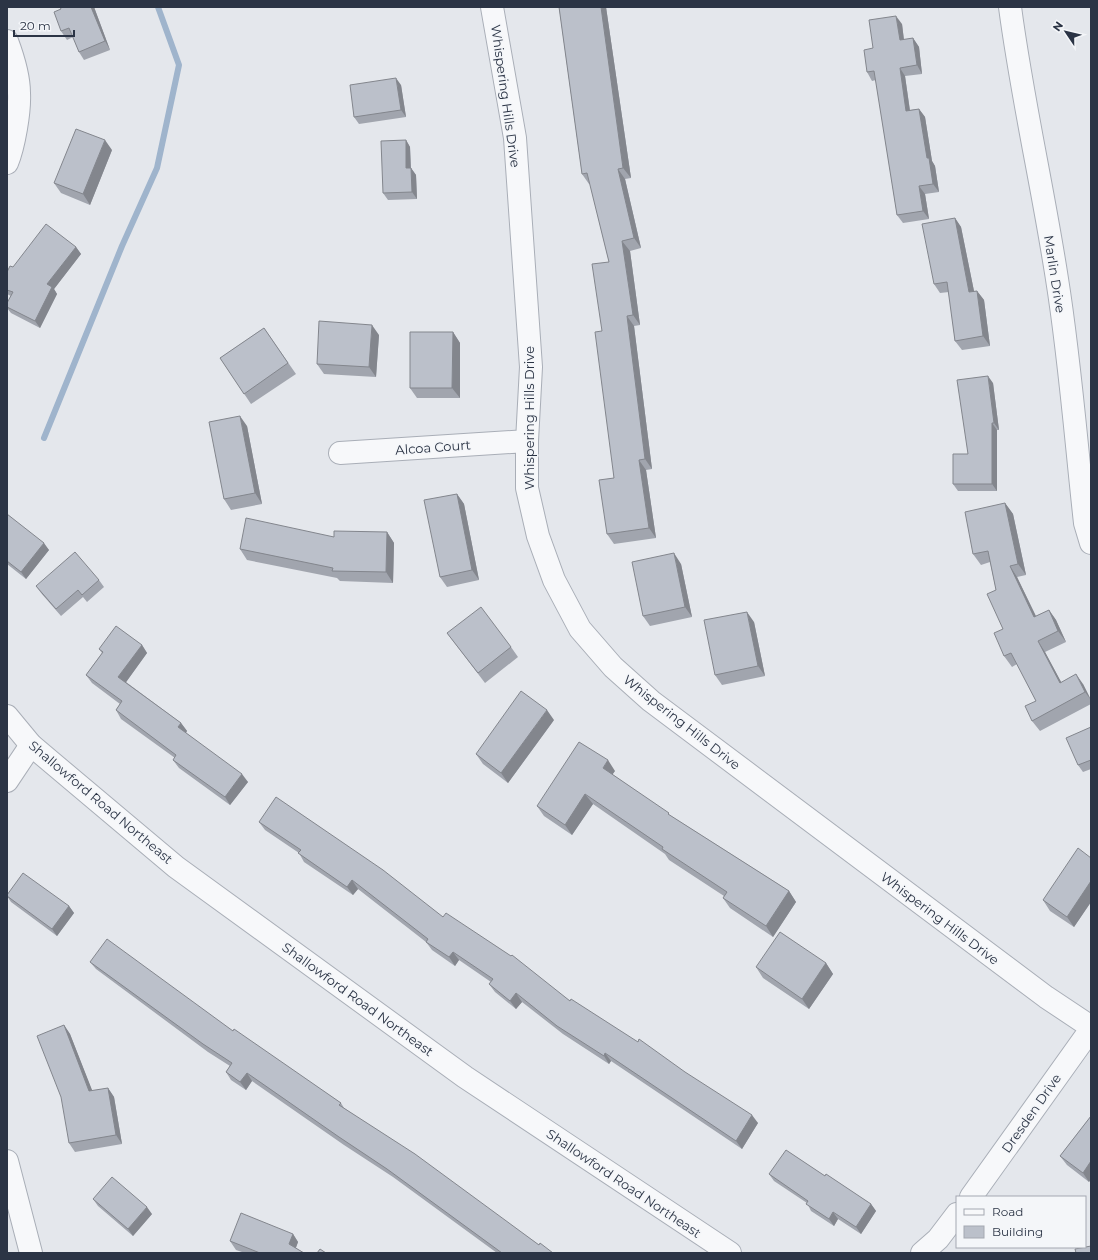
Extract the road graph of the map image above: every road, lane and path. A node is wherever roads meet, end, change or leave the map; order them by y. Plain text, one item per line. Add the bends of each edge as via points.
1 (492, 7) edge
2 (1010, 7) edge
3 (7, 41) edge
4 (7, 163) edge
5 (527, 441) junction
6 (340, 453) dead end
7 (1091, 543) edge
8 (7, 716) edge
9 (31, 745) junction
10 (7, 781) edge
11 (1091, 1028) edge
12 (7, 1161) edge
13 (972, 1196) edge
14 (956, 1215) edge
15 (31, 1253) edge
16 (730, 1253) edge
17 (922, 1253) edge

1 - 5 street, Whispering Hills Drive via 515,138 531,367
2 - 7 street, Marlin Drive via 1057,278 1070,372 1085,523
3 - 4 street via 19,93 13,150
5 - 6 street, Alcoa Court
5 - 11 street, Whispering Hills Drive via 527,488 538,536 552,573 580,629 612,667 651,701
8 - 9 street, Shallowford Road Northeast
9 - 10 street
9 - 16 street, Shallowford Road Northeast via 176,867 452,1068
11 - 13 street, Dresden Drive
12 - 15 street
14 - 17 street via 938,1239

